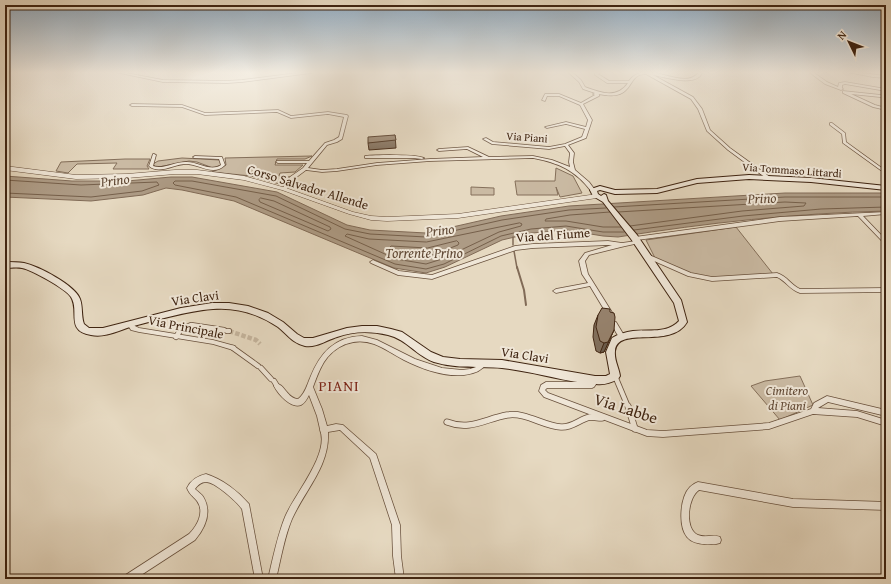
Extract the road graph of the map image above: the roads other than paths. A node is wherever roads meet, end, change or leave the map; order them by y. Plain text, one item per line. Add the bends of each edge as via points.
1 (569, 99) edge
2 (590, 99) edge
3 (693, 99) edge
4 (860, 99) edge
5 (581, 104) junction
6 (132, 105) dead end
7 (886, 109) edge
8 (831, 124) dead end
9 (546, 128) dead end
10 (586, 128) junction
11 (485, 139) dead end
12 (566, 145) junction
13 (439, 150) dead end
14 (154, 154) dead end
15 (195, 157) dead end
16 (366, 157) dead end
17 (488, 158) junction
18 (430, 160) junction
19 (186, 162) junction
20 (278, 162) dead end
21 (309, 162) junction
22 (5, 168) edge
23 (306, 169) junction
24 (573, 169) junction
25 (180, 172) junction
26 (886, 173) edge
27 (768, 177) junction
28 (587, 182) junction
29 (601, 188) junction
30 (886, 188) edge
31 (284, 189) junction
32 (614, 192) junction
33 (598, 195) junction
34 (886, 213) edge
35 (859, 214) junction
36 (635, 239) junction
37 (622, 245) junction
38 (886, 252) edge
39 (646, 256) junction
40 (373, 262) dead end
41 (5, 265) edge
42 (590, 284) junction
43 (886, 290) edge
44 (556, 291) dead end
45 (612, 317) edge
46 (130, 324) junction
47 (614, 324) edge
48 (227, 330) tunnel mouth
49 (622, 336) junction
50 (176, 337) junction
51 (233, 348) joint
52 (484, 363) junction
53 (615, 376) junction
54 (596, 380) junction
55 (274, 382) joint
56 (310, 389) junction
57 (813, 412) junction
58 (886, 413) edge
59 (608, 418) junction
60 (446, 422) dead end
61 (886, 423) edge
62 (635, 429) junction
63 (323, 430) junction
64 (886, 506) edge
65 (717, 540) dead end
66 (127, 579) edge
67 (259, 579) edge
68 (272, 579) edge
69 (400, 579) edge

1 - 5 street
2 - 5 street
3 - 27 street via 700,109 708,130 729,149
4 - 7 street
5 - 10 street via 590,120
6 - 21 street via 182,106 205,114 278,111 291,117 328,113 346,116 341,138 325,145
8 - 26 street via 844,134 844,142
9 - 10 street via 566,124
10 - 12 street via 584,138
11 - 12 street, Via Piani via 492,143 517,146 549,148
12 - 24 street, Via Piani via 572,153
13 - 17 street via 468,148
14 - 19 street via 151,166 154,168
15 - 19 street via 221,158 223,164 213,169
16 - 18 street via 413,157
17 - 18 street
17 - 24 street via 533,157 548,159
18 - 23 street via 337,170
19 - 25 street
20 - 21 street
21 - 23 street
22 - 25 street, Corso Salvador Allende via 96,178
23 - 31 street via 292,178
24 - 28 street
25 - 31 street, Corso Salvador Allende via 244,178
27 - 30 main road, Via Tommaso Littardi
27 - 32 main road, Via Tommaso Littardi via 712,178 657,191
28 - 29 street
28 - 33 street
29 - 32 main road, Via Tommaso Littardi
29 - 33 main road
29 - 33 main road via 607,192
31 - 33 street, Corso Salvador Allende via 351,213 387,219 458,216
32 - 33 main road
33 - 36 main road
34 - 35 street, Via del Fiume
35 - 36 street, Via del Fiume via 780,219
35 - 38 street via 884,241
36 - 37 street, Via del Fiume
36 - 39 main road
37 - 40 street, Via del Fiume via 608,243 515,248 432,277 398,273
37 - 42 street, Via del Fiume via 591,252 584,257 582,266
39 - 43 street via 690,275 712,279 777,275 782,276 792,288 800,291
39 - 49 main road via 678,302 683,322 676,330 670,332
41 - 46 main road, Via Clavi via 27,266 67,288 76,299 80,325 86,331 98,333
42 - 44 street
42 - 45 street, Via del Fiume
46 - 50 street, Via Principale via 139,330
46 - 52 main road, Via Clavi via 222,306 259,313 280,324 305,343 312,343 344,331 378,330 403,336 434,358 455,363
47 - 49 street
48 - 50 street via 191,325 180,329
49 - 53 main road via 611,348
50 - 51 street, Via Principale via 213,342
51 - 55 street, Via Principale
52 - 54 main road, Via Clavi
52 - 56 street, Via Principale via 476,370 458,373 408,359 374,341 354,339 329,351 317,367
53 - 54 main road
53 - 62 street via 628,402
54 - 59 street, Via Labbe via 592,385 546,385 542,391 546,396
55 - 56 street, Via Principale via 284,396 295,403 300,402
56 - 63 street
57 - 58 street, Via Labbe via 816,405 827,400
57 - 61 street, Via Labbe via 858,414
57 - 62 street, Via Labbe via 769,426 663,434
59 - 60 street via 588,417 574,425 561,428 524,416 508,415 466,426
59 - 62 street, Via Labbe
63 - 68 street via 324,445 320,459 289,518
63 - 69 street via 341,427 373,456 396,525
64 - 65 street via 793,503 698,486 689,496 685,519 687,531 695,538
66 - 67 street via 192,537 199,529 203,522 202,502 192,493 191,488 206,478 242,501 246,508

